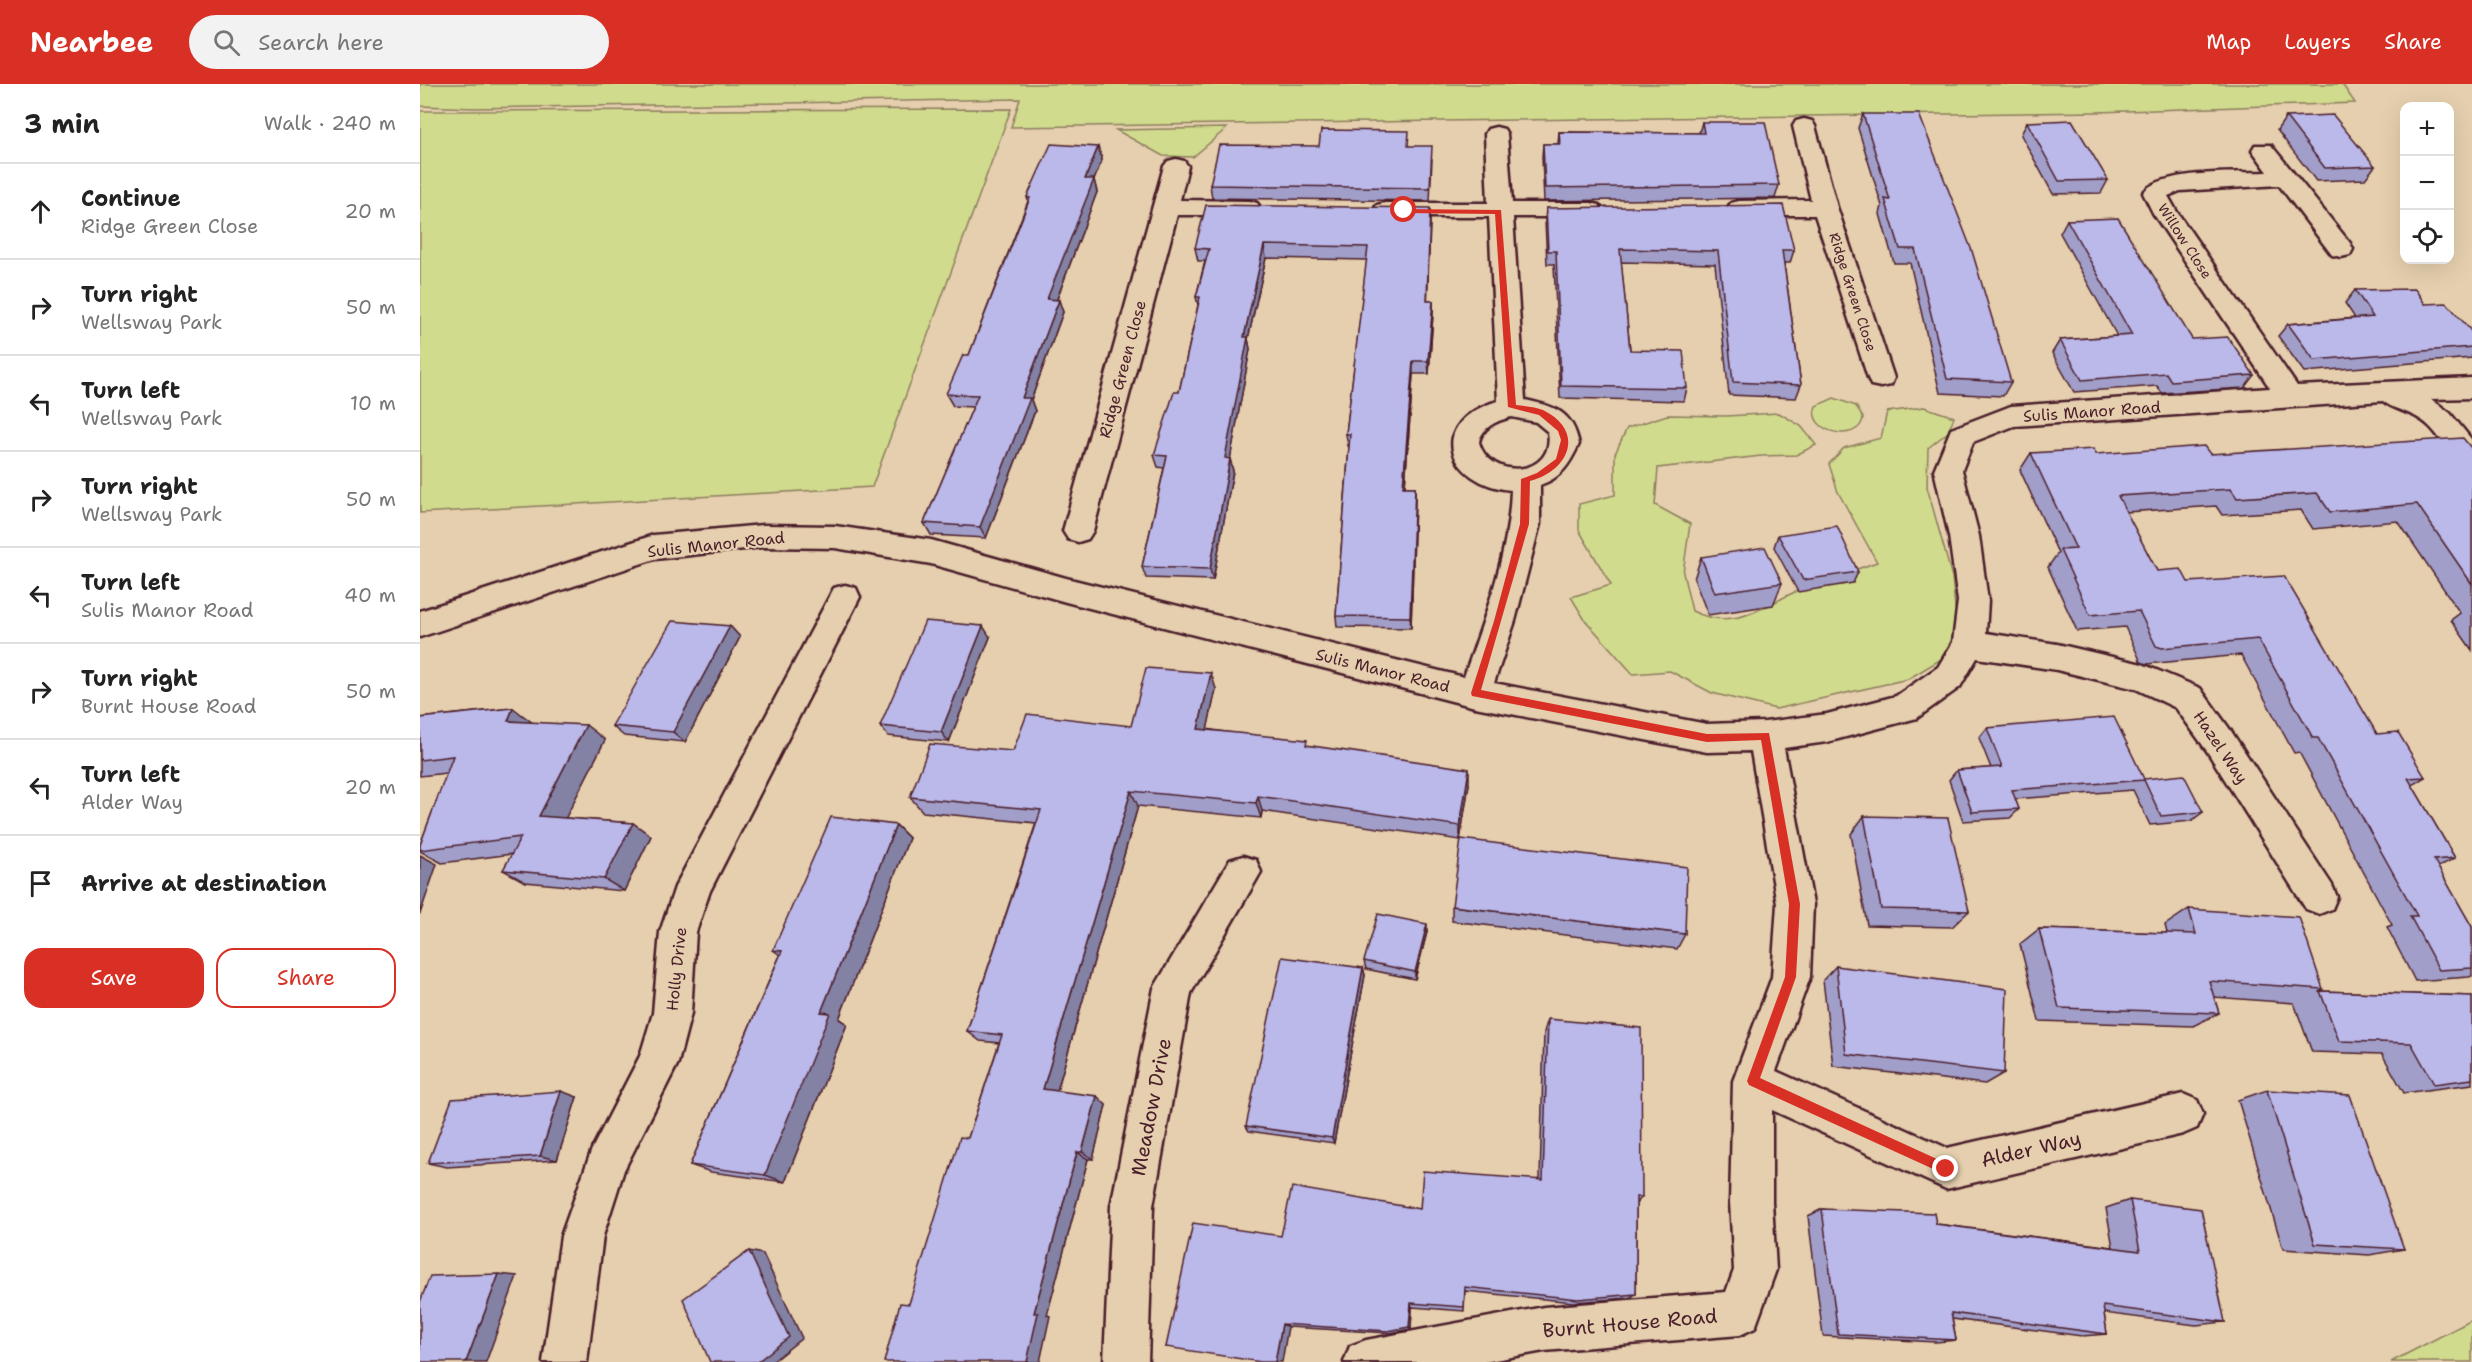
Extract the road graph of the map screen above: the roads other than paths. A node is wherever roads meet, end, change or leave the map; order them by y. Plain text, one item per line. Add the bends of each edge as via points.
1 (1804, 126) dead end
2 (1496, 134) dead end
3 (2263, 150) dead end
4 (1176, 166) dead end
5 (2284, 178) junction
6 (1167, 207) junction
7 (1825, 207) junction
8 (1274, 208) edge
9 (1720, 208) edge
10 (1357, 210) edge
11 (1615, 210) edge
12 (1499, 212) junction
13 (2340, 249) dead end
14 (1881, 378) dead end
15 (2472, 388) edge
16 (2374, 394) junction
17 (2290, 396) junction
18 (1512, 407) junction
19 (2472, 460) edge
20 (1526, 479) junction
21 (1078, 531) dead end
22 (845, 597) dead end
23 (420, 624) edge
24 (1969, 644) junction
25 (1475, 693) junction
26 (1765, 736) junction
27 (1243, 872) dead end
28 (2319, 897) dead end
29 (1753, 1081) junction
30 (2183, 1114) dead end
31 (565, 1362) edge
32 (1126, 1362) edge
33 (1366, 1362) edge

1 - 7 street, Ridge Green Close
2 - 12 street
3 - 5 street
4 - 6 street, Ridge Green Close
5 - 13 street
5 - 17 street, Willow Close via 2175,184 2155,193 2164,213
6 - 8 street
6 - 21 street, Ridge Green Close
7 - 9 street
7 - 14 street, Ridge Green Close
10 - 12 street
11 - 12 street
12 - 18 street
15 - 16 street, Sulis Manor Road
16 - 17 street, Sulis Manor Road
16 - 19 street via 2408,400 2437,415
17 - 24 street, Sulis Manor Road via 2011,416 1961,436 1948,470 1964,536 1973,601
18 - 20 street via 1541,413 1561,429 1565,440 1560,460 1540,476
18 - 20 street via 1496,409 1472,424 1466,435 1466,447 1475,463 1493,475
20 - 25 street via 1525,524
22 - 31 street, Holly Drive via 693,887 678,932 672,1013 657,1063 606,1163 582,1236
23 - 25 street, Sulis Manor Road via 654,547 763,536 835,537 932,552 1066,590
24 - 26 street, Sulis Manor Road via 1948,677 1905,708 1827,728
24 - 28 street, Hazel Way via 2057,657 2142,677 2188,698
25 - 26 street, Sulis Manor Road via 1707,738
26 - 29 street, Burnt House Road via 1795,904 1791,977
27 - 32 street, Meadow Drive via 1173,988 1132,1206
29 - 30 street, Alder Way via 1946,1169
29 - 33 street, Burnt House Road via 1755,1270 1740,1313 1544,1329

